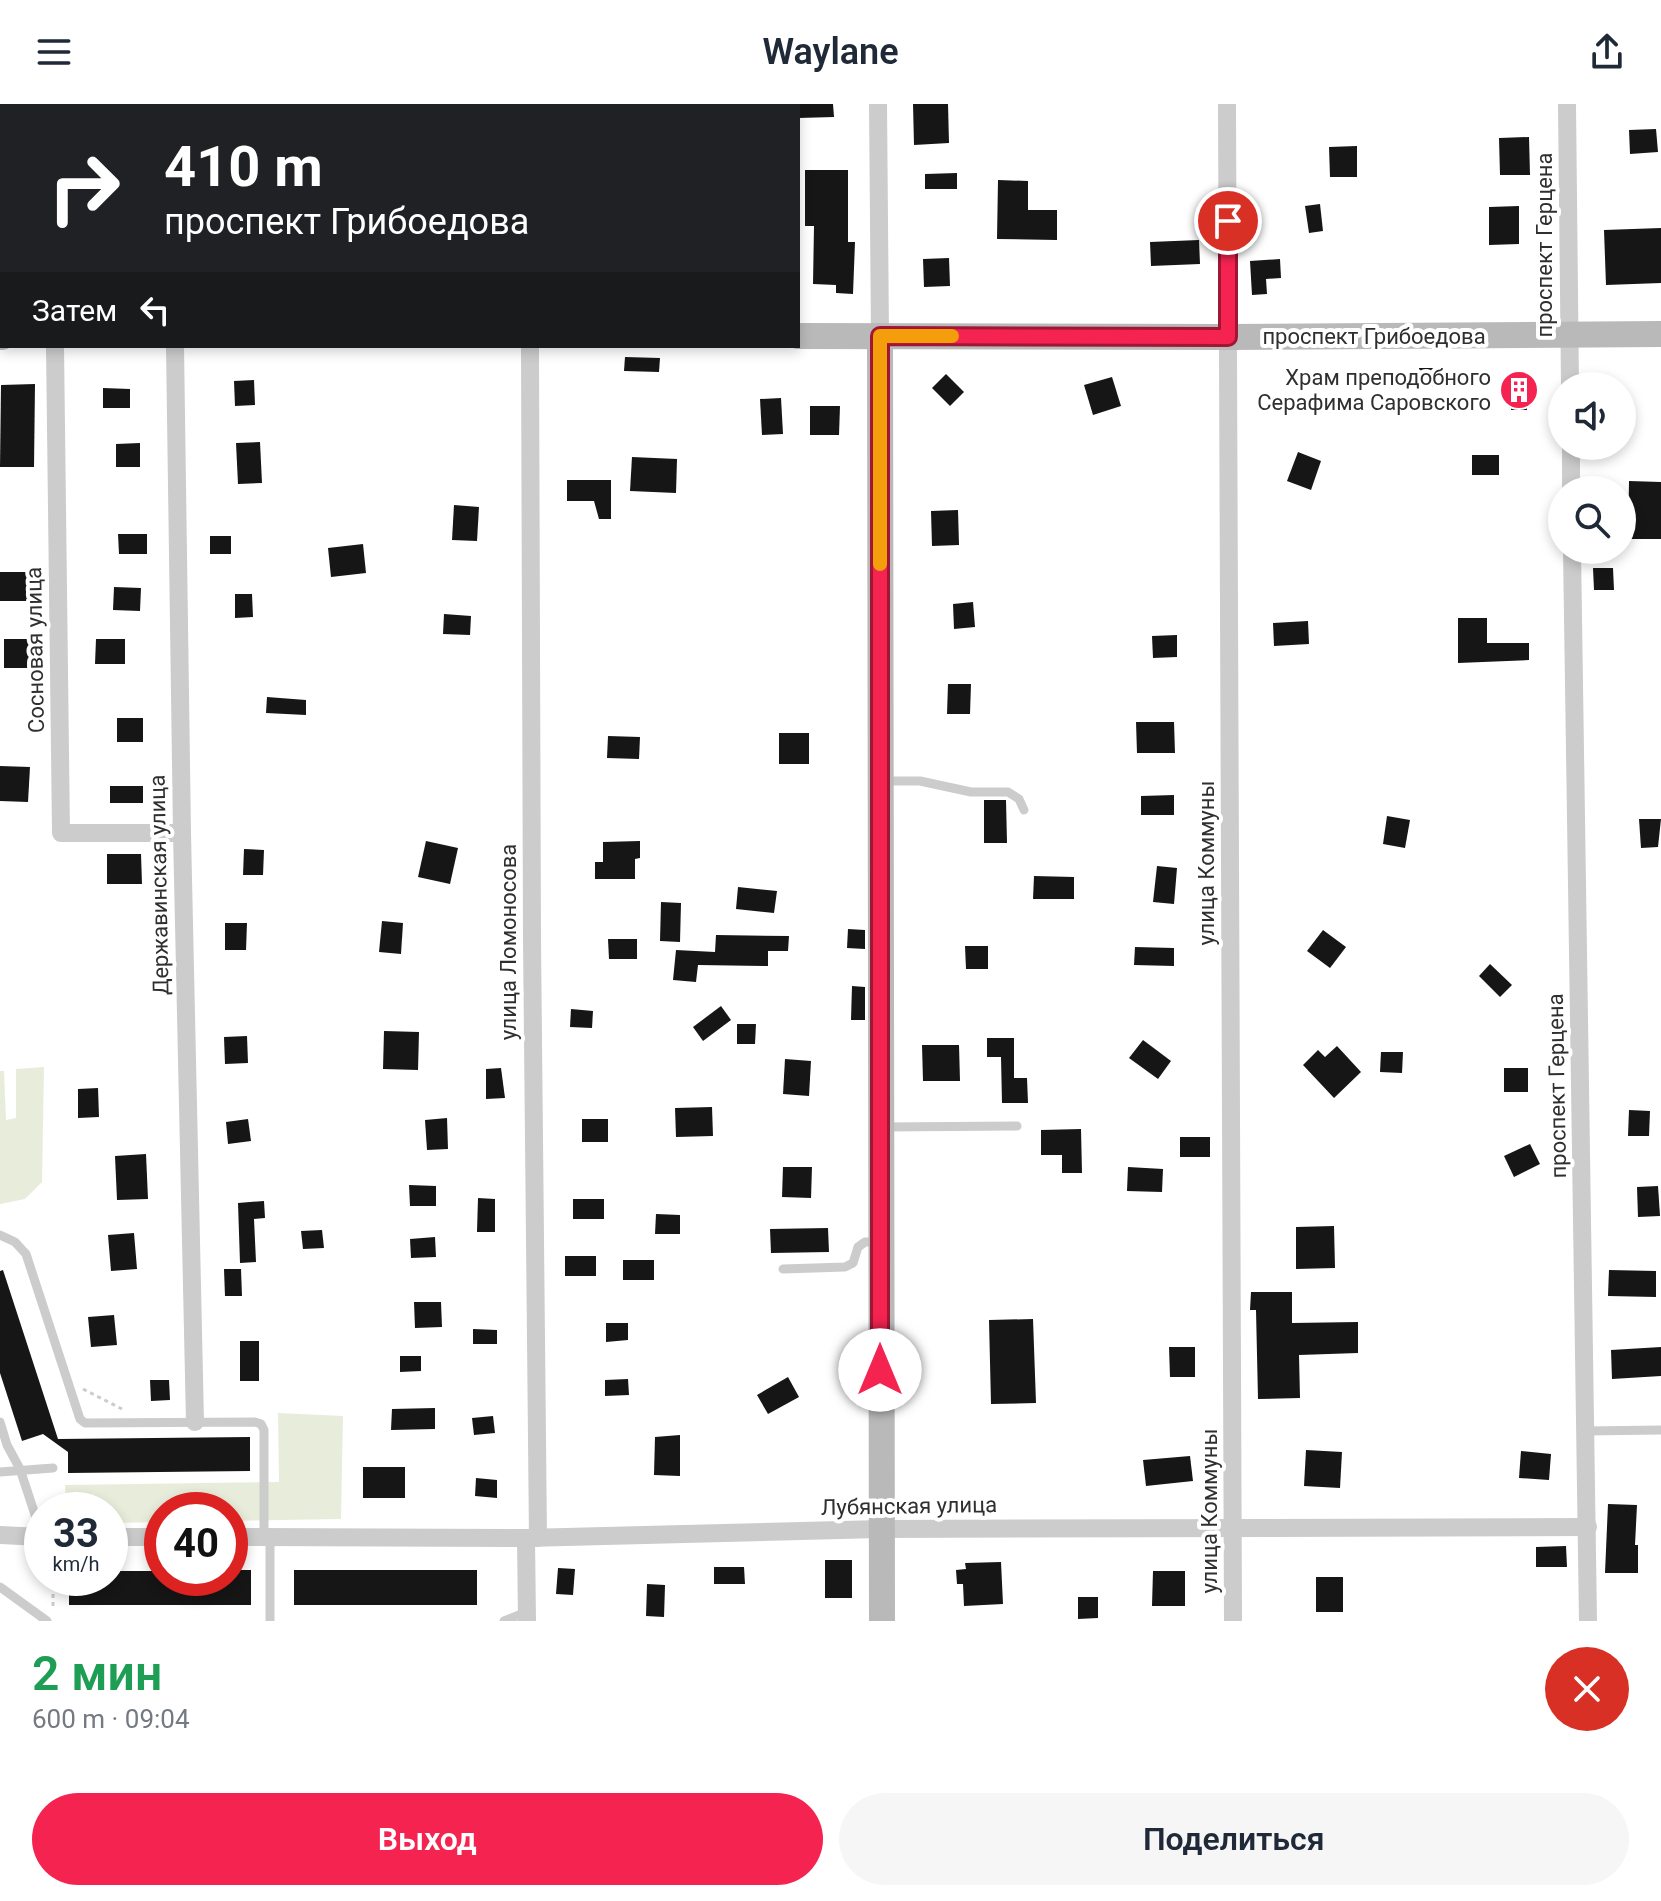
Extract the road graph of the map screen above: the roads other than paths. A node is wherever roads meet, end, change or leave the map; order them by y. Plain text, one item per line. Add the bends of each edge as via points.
1 (878, 104) edge
2 (1227, 104) edge
3 (1567, 104) edge
4 (1569, 334) junction
5 (1661, 334) edge
6 (800, 336) edge
7 (880, 336) junction
8 (1228, 337) junction
9 (55, 348) edge
10 (175, 348) edge
11 (530, 348) edge
12 (1570, 372) edge
13 (1572, 564) edge
14 (880, 781) junction
15 (1024, 810) dead end
16 (182, 833) junction
17 (1017, 1126) dead end
18 (880, 1127) junction
19 (0, 1235) edge
20 (880, 1242) junction
21 (783, 1269) dead end
22 (0, 1422) edge
23 (195, 1422) junction
24 (1661, 1430) edge
25 (1586, 1431) junction
26 (53, 1468) dead end
27 (20, 1469) junction
28 (0, 1472) edge
29 (28, 1492) edge
30 (1588, 1527) junction
31 (1233, 1528) junction
32 (880, 1529) junction
33 (0, 1535) edge
34 (24, 1536) edge
35 (248, 1537) edge
36 (267, 1537) junction
37 (532, 1538) junction
38 (0, 1587) edge
39 (527, 1616) edge
40 (47, 1621) edge
41 (270, 1621) edge
42 (504, 1621) edge
43 (882, 1621) edge
44 (1233, 1621) edge
45 (1588, 1621) edge

1 - 7 street
2 - 8 street, улица Коммуны
3 - 4 street, проспект Герцена
4 - 5 street, проспект Грибоедова
4 - 8 street, проспект Грибоедова
4 - 12 street, проспект Герцена
6 - 7 street, проспект Грибоедова
7 - 8 street, проспект Грибоедова
7 - 14 street
8 - 31 street, улица Коммуны
9 - 16 street, Сосновая улица via 61,833
10 - 16 street, Державинская улица
11 - 37 street, улица Ломоносова
13 - 25 street, проспект Герцена
14 - 15 lane via 1008,792
14 - 18 street
16 - 23 street, Державинская улица
17 - 18 lane
18 - 20 street
19 - 23 lane via 26,1254 80,1419
20 - 21 lane via 865,1242 845,1267
20 - 32 street
22 - 27 lane
23 - 36 lane via 261,1424
24 - 25 lane
25 - 30 street, проспект Герцена
26 - 27 lane
27 - 28 lane
27 - 29 lane
30 - 31 street, Лубянская улица
30 - 45 street, проспект Герцена
31 - 32 street, Лубянская улица
31 - 44 street, улица Коммуны
32 - 37 street, Лубянская улица
32 - 43 street
33 - 34 street
35 - 36 street, Лубянская улица
36 - 37 street, Лубянская улица
36 - 41 lane
37 - 39 street, улица Ломоносова
38 - 40 lane
39 - 42 lane

